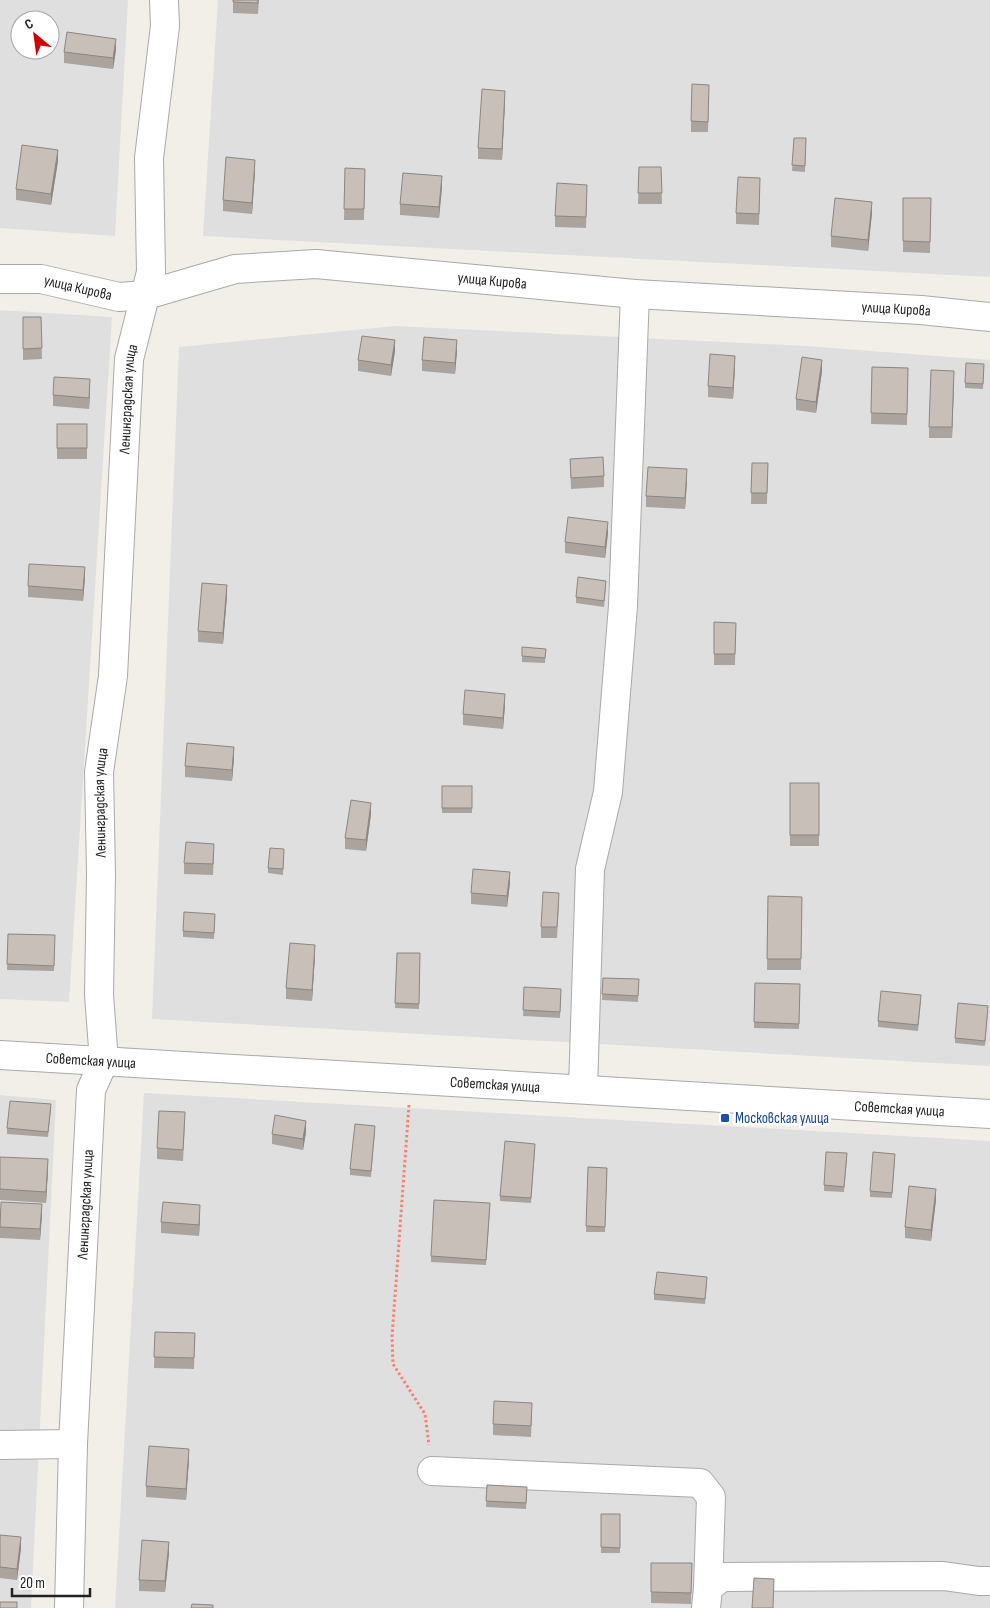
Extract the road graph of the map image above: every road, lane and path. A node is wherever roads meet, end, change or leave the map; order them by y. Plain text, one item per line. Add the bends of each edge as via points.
1 (164, 0) edge
2 (0, 279) edge
3 (146, 294) junction
4 (635, 294) junction
5 (990, 317) edge
6 (0, 1055) edge
7 (104, 1060) junction
8 (411, 1079) junction
9 (583, 1089) junction
10 (990, 1114) edge
11 (73, 1444) junction
12 (0, 1445) edge
13 (432, 1471) joint
14 (990, 1581) edge
15 (707, 1598) edge
16 (69, 1608) edge

1 - 3 street, Ленинградская улица via 164,26 148,158 152,272
2 - 3 street, улица Кирова via 41,279 120,297
3 - 4 street, улица Кирова via 235,269 316,264
3 - 7 street, Ленинградская улица via 129,359 114,676 99,772 99,995
4 - 5 street, улица Кирова via 921,310
4 - 9 street via 623,606 608,792 590,870
6 - 7 street, Советская улица
7 - 8 street, Советская улица
7 - 11 street, Ленинградская улица via 91,1090
8 - 9 street, Советская улица
8 - 13 path via 392,1337 393,1364 425,1414
9 - 10 street, Советская улица
11 - 12 street
11 - 16 street, Ленинградская улица
13 - 15 street via 700,1483 710,1498
14 - 15 street via 943,1576 722,1577

